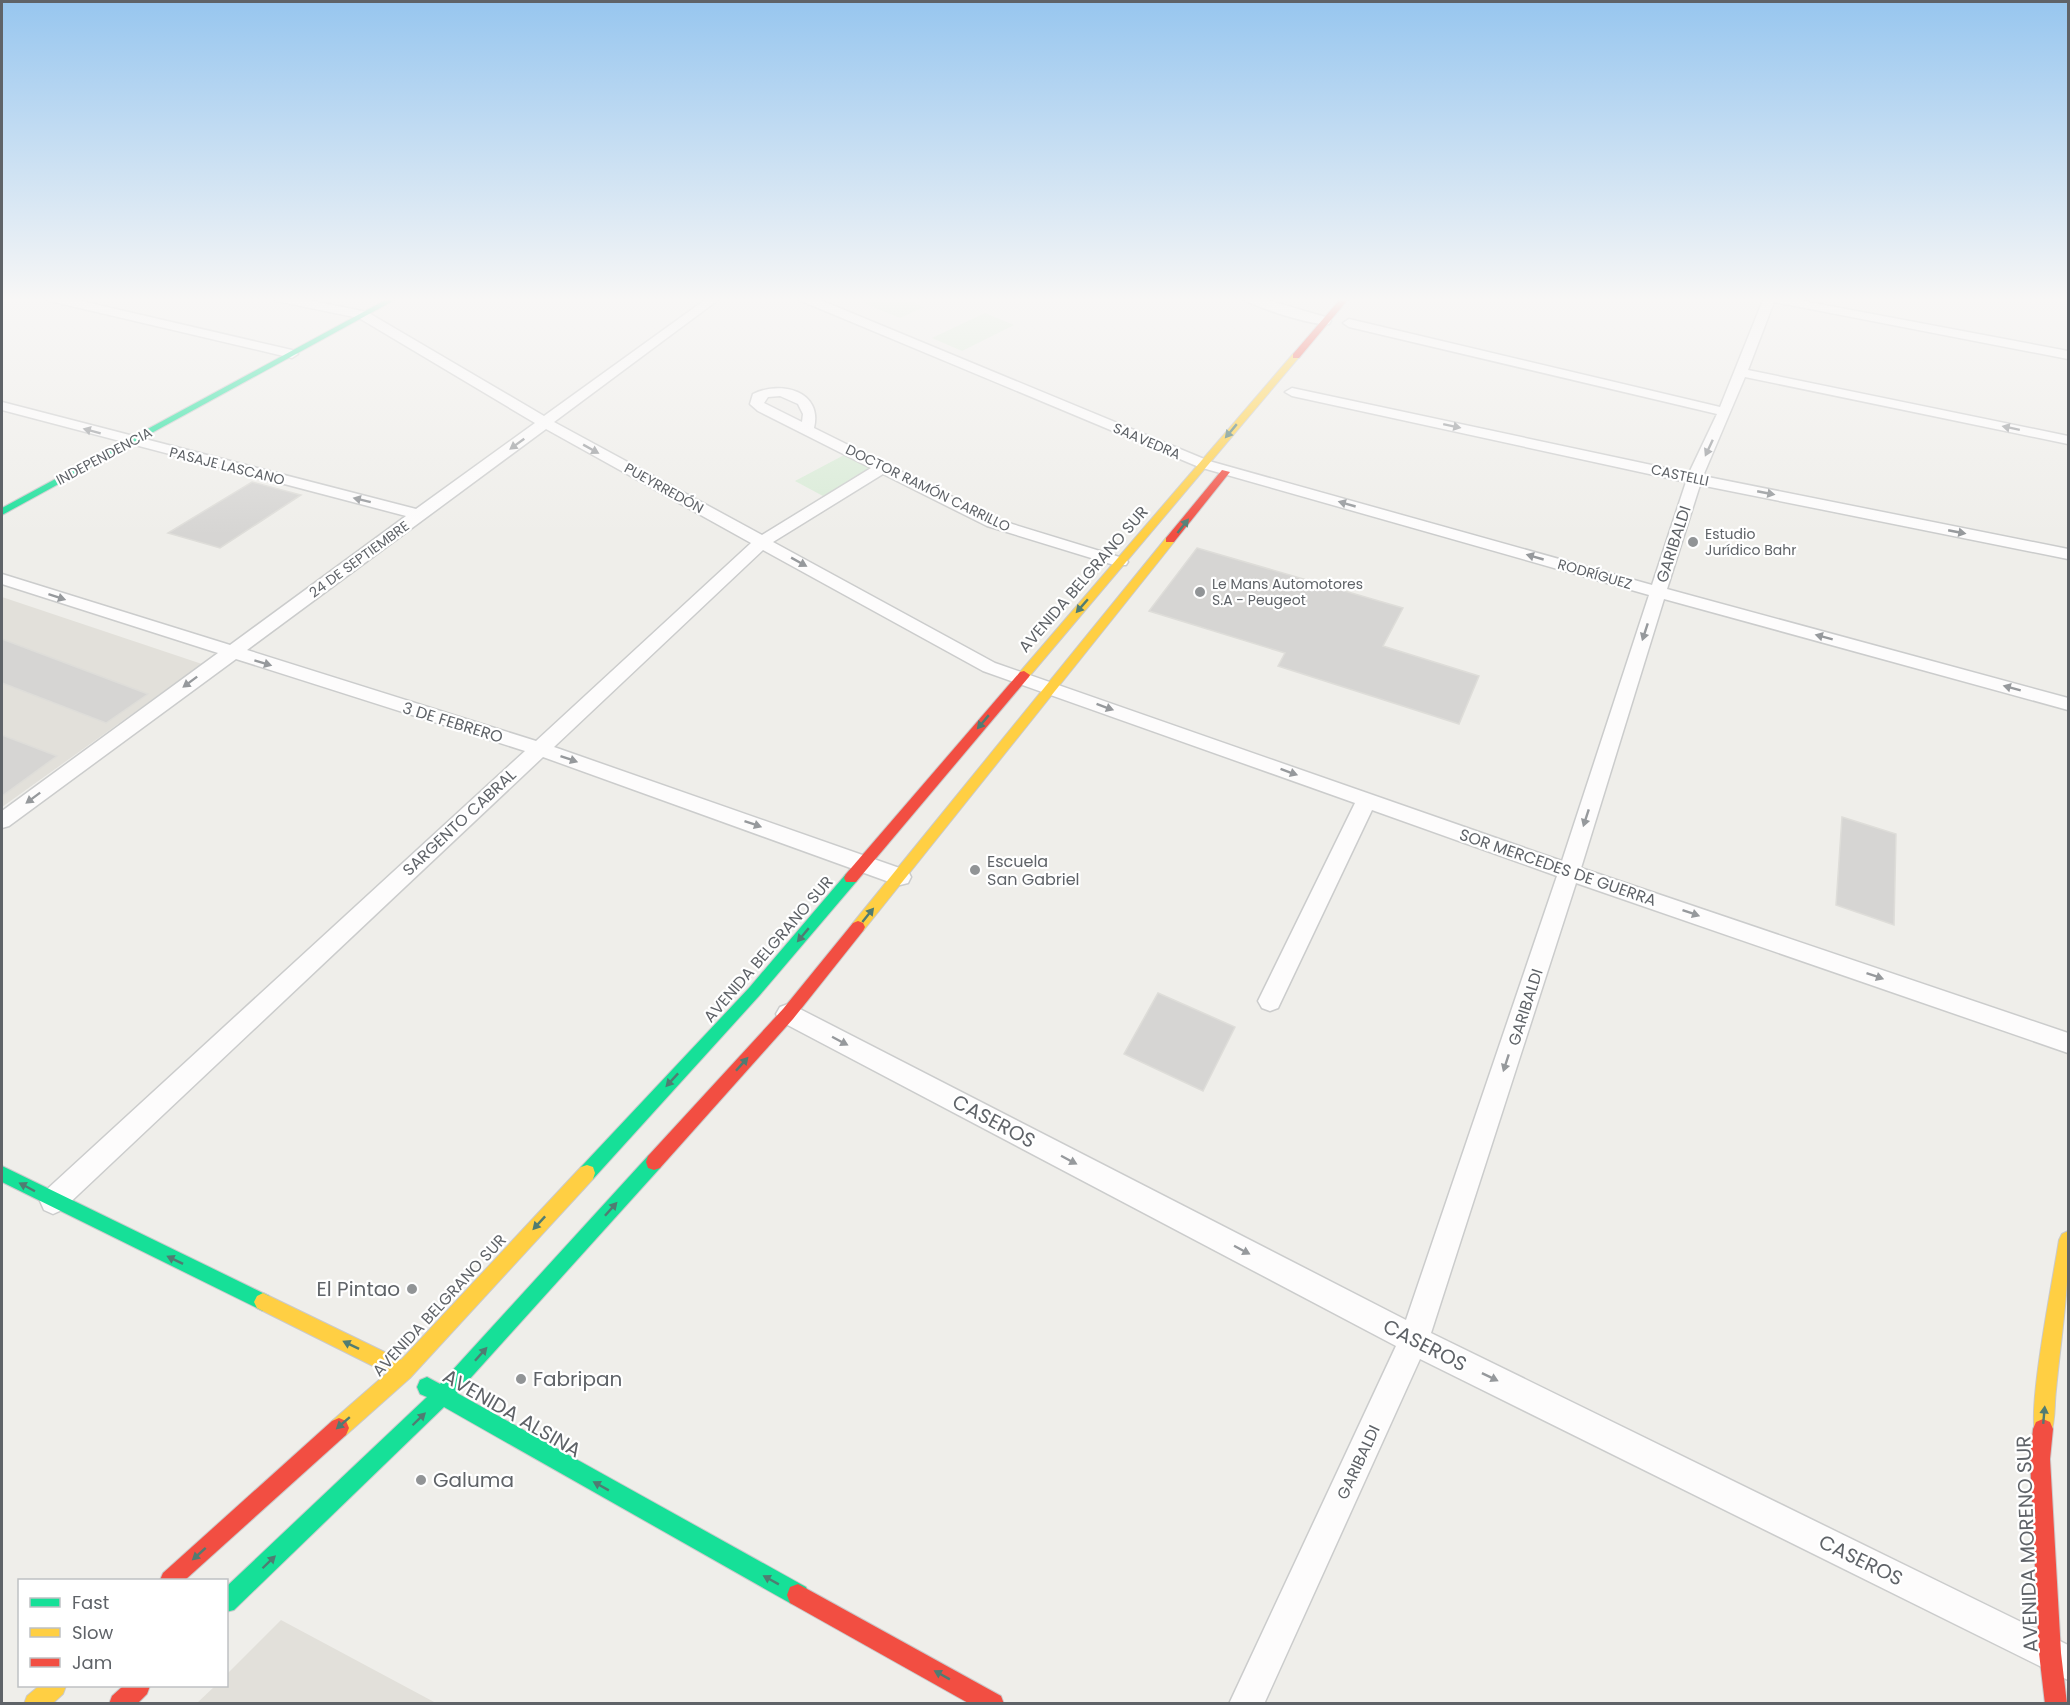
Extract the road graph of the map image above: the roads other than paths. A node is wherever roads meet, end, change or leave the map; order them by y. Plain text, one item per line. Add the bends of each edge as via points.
1 (251, 377) edge
2 (467, 377) edge
3 (608, 377) edge
4 (994, 377) edge
5 (1278, 377) edge
6 (1575, 377) edge
7 (1738, 377) edge
8 (1762, 377) edge
9 (1292, 392) dead end
10 (2, 406) edge
11 (1725, 412) junction
12 (545, 423) junction
13 (807, 429) dead end
14 (2068, 440) edge
15 (132, 442) junction
16 (1203, 464) junction
17 (1230, 466) junction
18 (882, 467) junction
19 (1694, 479) junction
20 (2, 512) edge
21 (419, 515) junction
22 (762, 542) junction
23 (2068, 554) edge
24 (1120, 562) junction
25 (2, 579) edge
26 (1658, 592) junction
27 (230, 652) junction
28 (1021, 678) junction
29 (1050, 687) junction
30 (2068, 704) edge
31 (538, 748) junction
32 (1366, 800) junction
33 (2, 821) edge
34 (864, 863) junction
35 (1569, 872) junction
36 (900, 877) junction
37 (1270, 1001) dead end
38 (788, 1014) junction
39 (2068, 1043) edge
40 (2, 1174) edge
41 (53, 1201) junction
42 (2068, 1241) edge
43 (1414, 1340) junction
44 (403, 1371) junction
45 (441, 1397) junction
46 (172, 1579) edge
47 (228, 1600) edge
48 (2059, 1658) edge
49 (54, 1687) edge
50 (138, 1687) edge
51 (35, 1704) edge
52 (120, 1704) edge
53 (993, 1704) edge
54 (1246, 1704) edge
55 (2056, 1704) edge

1 - 15 main road, INDEPENDENCIA
2 - 12 street, PUEYRREDÓN
3 - 12 street, 24 DE SEPTIEMBRE
4 - 16 street, SAAVEDRA
5 -> 16 main road, AVENIDA BELGRANO SUR
6 - 11 street
7 - 11 street, GARIBALDI
14 -> 8 street
9 -> 19 street, CASTELLI
15 -> 10 street, PASAJE LASCANO
11 -> 19 street, GARIBALDI
12 -> 21 street, 24 DE SEPTIEMBRE
12 -> 22 street, PUEYRREDÓN
13 - 18 street, DOCTOR RAMÓN CARRILLO
15 - 20 main road, INDEPENDENCIA
21 -> 15 street, PASAJE LASCANO
16 - 17 street, SAAVEDRA
16 - 24 main road, AVENIDA BELGRANO SUR
26 -> 17 street, RODRÍGUEZ
29 -> 17 main road
18 - 22 street, SARGENTO CABRAL
18 - 24 street, DOCTOR RAMÓN CARRILLO via 1010,530
19 -> 23 street, CASTELLI
19 - 26 street, GARIBALDI
21 - 27 street, 24 DE SEPTIEMBRE
22 -> 28 street, PUEYRREDÓN via 989,668
22 - 31 street, SARGENTO CABRAL
24 -> 28 main road, AVENIDA BELGRANO SUR
25 -> 27 street, 3 DE FEBRERO
30 -> 26 street, RODRÍGUEZ
26 -> 35 street, GARIBALDI
27 -> 31 street, 3 DE FEBRERO
27 -> 33 street, 24 DE SEPTIEMBRE
28 - 29 street, PUEYRREDÓN
28 -> 34 main road, AVENIDA BELGRANO SUR
29 -> 32 street, SOR MERCEDES DE GUERRA
29 - 36 main road
31 -> 34 street, 3 DE FEBRERO
31 - 41 street, SARGENTO CABRAL
32 - 35 street, SOR MERCEDES DE GUERRA
32 - 37 street
34 - 36 street, 3 DE FEBRERO
34 -> 44 main road, AVENIDA BELGRANO SUR via 754,992
35 -> 39 street, SOR MERCEDES DE GUERRA
35 -> 43 street, GARIBALDI
38 -> 36 main road
38 -> 43 street, CASEROS
45 -> 38 main road
41 -> 40 main road, AVENIDA ALSINA
44 -> 41 main road, AVENIDA ALSINA
48 -> 42 main road, AVENIDA MORENO SUR via 2040,1459
43 -> 48 street, CASEROS
43 - 54 street, GARIBALDI
44 - 45 main road, AVENIDA ALSINA
44 -> 46 main road, AVENIDA BELGRANO SUR
47 -> 45 main road
53 -> 45 main road, AVENIDA ALSINA
48 - 55 main road, AVENIDA MORENO SUR
49 - 51 main road
50 - 52 main road

